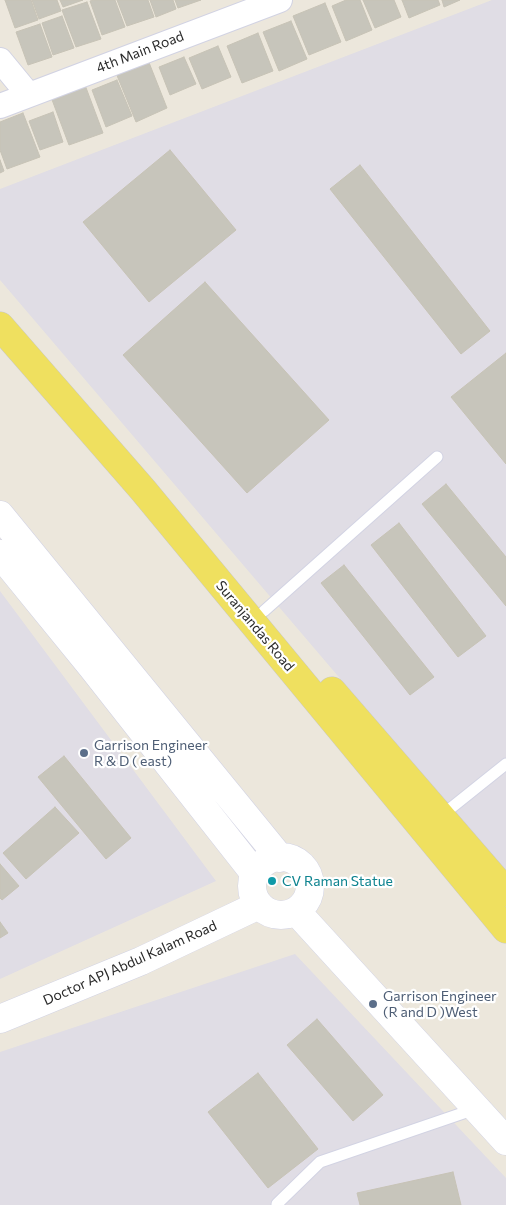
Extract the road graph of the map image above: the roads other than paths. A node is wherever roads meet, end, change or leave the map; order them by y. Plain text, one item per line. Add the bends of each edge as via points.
1 (280, 0) edge
2 (0, 60) edge
3 (28, 94) junction
4 (0, 106) edge
5 (0, 306) edge
6 (0, 326) edge
7 (437, 457) dead end
8 (0, 515) edge
9 (0, 554) edge
10 (264, 611) junction
11 (506, 764) edge
12 (441, 816) junction
13 (280, 858) junction
14 (255, 888) junction
15 (506, 892) edge
16 (301, 905) junction
17 (506, 929) edge
18 (0, 998) edge
19 (0, 1019) edge
20 (475, 1097) junction
21 (506, 1112) edge
22 (506, 1141) edge
23 (277, 1204) edge

1 - 3 street, 4th Main Road
2 - 3 street
3 - 4 street, 4th Main Road
5 - 10 main road, Suranjandas Road
6 - 17 main road, Suranjandas Road via 143,490
7 - 10 lane
8 - 13 street
9 - 14 street via 92,667
10 - 12 main road, Suranjandas Road
11 - 12 lane
12 - 15 main road, Suranjandas Road
13 - 14 street via 261,865
13 - 16 street via 298,863 305,871 310,890
14 - 16 street via 270,913 283,915
14 - 18 street, Doctor APJ Abdul Kalam Road
14 - 19 street, Doctor APJ Abdul Kalam Road via 141,961
16 - 20 street
20 - 21 street
20 - 22 street
20 - 23 lane via 320,1162

